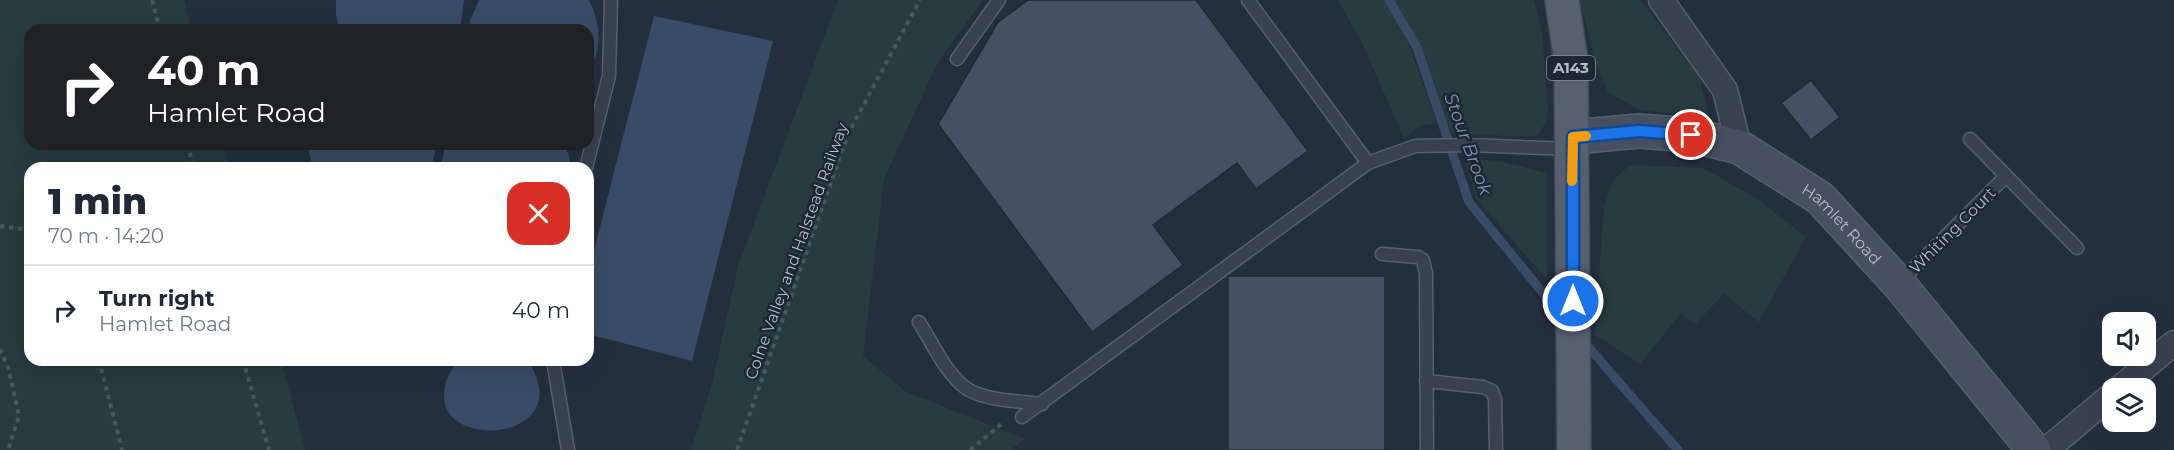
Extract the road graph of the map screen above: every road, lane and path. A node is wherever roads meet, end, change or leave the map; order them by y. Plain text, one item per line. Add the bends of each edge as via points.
1 (152, 0) edge
2 (611, 0) edge
3 (921, 0) edge
4 (999, 0) edge
5 (1248, 0) edge
6 (1562, 0) edge
7 (1661, 0) edge
8 (158, 24) edge
9 (957, 59) dead end
10 (594, 136) edge
11 (1970, 139) dead end
12 (1572, 143) junction
13 (1739, 147) junction
14 (1368, 163) junction
15 (2006, 176) junction
16 (0, 226) edge
17 (24, 229) edge
18 (2077, 248) dead end
19 (1382, 254) dead end
20 (1899, 284) junction
21 (919, 322) dead end
22 (2174, 343) edge
23 (0, 349) edge
24 (101, 366) edge
25 (245, 366) edge
26 (554, 366) edge
27 (2132, 378) edge
28 (1426, 381) junction
29 (2102, 403) edge
30 (1042, 404) junction
31 (1022, 417) joint
32 (8, 450) edge
33 (122, 450) edge
34 (268, 450) edge
35 (568, 450) edge
36 (737, 450) edge
37 (970, 450) edge
38 (1427, 450) edge
39 (1496, 450) edge
40 (1574, 450) edge
41 (2034, 450) edge
42 (2046, 450) edge

1 - 8 path
2 - 10 lane via 609,76
3 - 36 path, Colne Valley and Halstead Railway via 848,134
4 - 9 lane
5 - 14 lane
6 - 12 main road, A143 via 1571,61
7 - 13 street via 1725,90
11 - 15 lane, Whiting Court
12 - 13 street, Hamlet Road via 1639,131 1691,135
12 - 14 lane via 1415,146
12 - 40 main road, A143
13 - 20 street, Hamlet Road via 1820,198
14 - 30 lane
15 - 18 lane, Whiting Court
15 - 20 lane, Whiting Court
16 - 17 path
19 - 28 lane via 1418,256 1423,260
20 - 41 street, Hamlet Road
21 - 30 lane via 952,374 968,390 1004,400
22 - 27 street
23 - 32 path via 20,416
24 - 33 path
25 - 34 path
26 - 35 lane
28 - 38 lane
28 - 39 lane via 1492,391
29 - 42 street
30 - 31 lane
31 - 37 path via 1001,423

